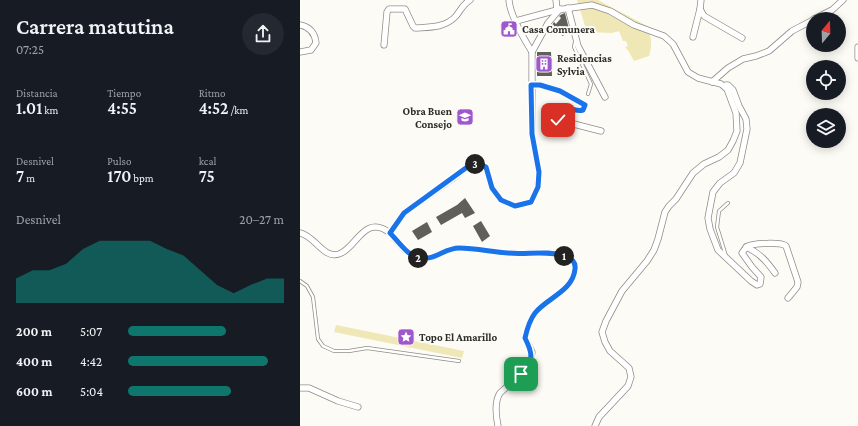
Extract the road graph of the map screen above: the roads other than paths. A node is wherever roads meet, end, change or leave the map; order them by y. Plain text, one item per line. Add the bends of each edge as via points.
1 (470, 0) edge
2 (509, 0) edge
3 (556, 0) edge
4 (701, 0) edge
5 (842, 0) edge
6 (594, 2) edge
7 (568, 8) junction
8 (700, 8) junction
9 (558, 9) junction
10 (828, 12) edge
11 (516, 20) junction
12 (806, 23) edge
13 (300, 25) edge
14 (693, 37) dead end
15 (742, 38) dead end
16 (577, 40) junction
17 (384, 46) dead end
18 (858, 47) edge
19 (300, 52) edge
20 (532, 52) junction
21 (858, 58) edge
22 (712, 82) junction
23 (721, 84) junction
24 (531, 85) junction
25 (588, 94) dead end
26 (605, 97) dead end
27 (601, 131) dead end
28 (728, 203) dead end
29 (300, 233) edge
30 (390, 233) junction
31 (746, 247) junction
32 (727, 259) junction
33 (775, 274) dead end
34 (300, 281) edge
35 (788, 298) dead end
36 (459, 361) dead end
37 (300, 388) edge
38 (358, 408) dead end
39 (498, 426) edge
40 (595, 426) edge

1 - 17 street via 450,22 441,26 415,28 405,9 389,9
2 - 11 street
3 - 9 street
4 - 8 street
5 - 10 street
6 - 7 street
6 - 22 street via 634,25 664,36 673,44 688,72
7 - 9 street
7 - 16 street
8 - 14 street
8 - 15 street via 708,20
9 - 11 street
9 - 20 street
11 - 20 street
12 - 22 street via 792,31 769,51 743,59
13 - 19 street via 307,26 315,36 316,43 311,50
16 - 25 lane via 574,47 591,84
16 - 26 street
18 - 21 street
20 - 24 street
22 - 23 street
23 - 32 street via 728,85 733,90 746,119 747,130 740,163 734,173 713,192 708,218 718,250
23 - 40 street via 727,89 736,113 737,131 728,150 693,173 669,206 654,250 622,291 606,321 602,332 605,342 610,351 629,368 631,377 628,386 599,417
24 - 27 street via 560,91 585,105 580,111 562,105 556,108 554,115 558,120
24 - 30 street via 532,134 539,172 538,187 531,202 515,206 501,200 492,188 486,167 477,163 470,165 404,213
28 - 32 lane via 720,211 717,227
29 - 30 street via 311,238 331,255 346,251 360,234 373,228
30 - 39 street via 410,255 419,258 430,259 447,250 458,248 507,253 554,253 572,259 575,264 575,270 567,286 536,312 529,323 525,338 532,352 530,365 497,397
31 - 32 street via 742,253 761,277 760,284 751,281
31 - 33 street via 756,251 766,260
31 - 35 street via 780,243 786,246 798,282
34 - 36 lane via 307,286 313,297 318,339 323,346 334,352 367,348
37 - 38 street via 310,388

